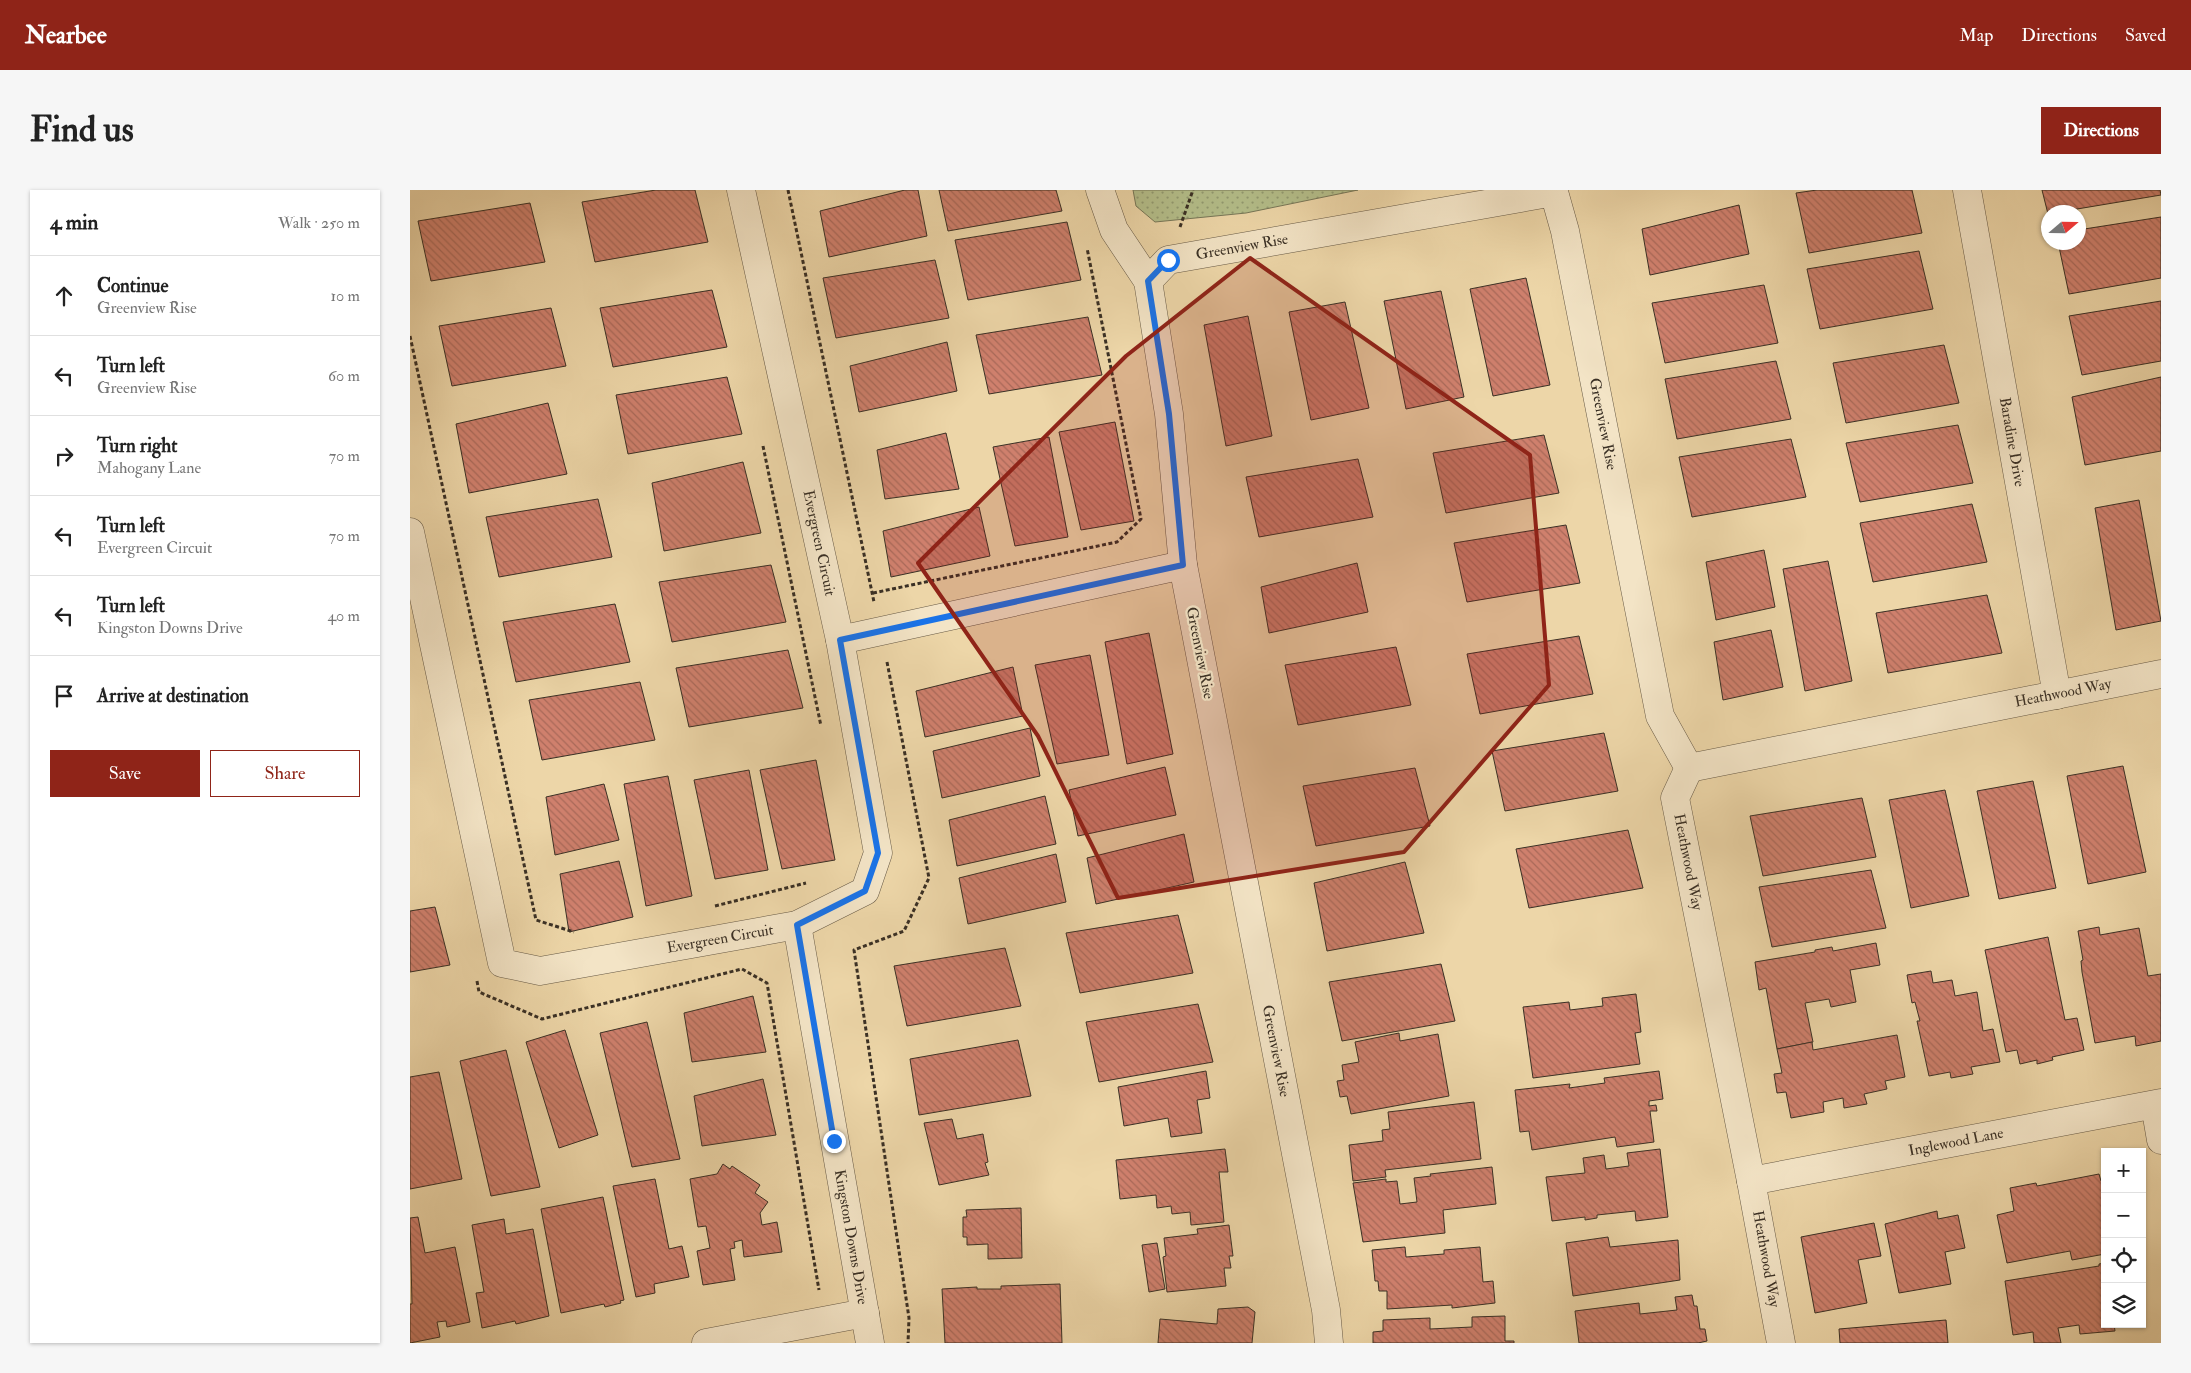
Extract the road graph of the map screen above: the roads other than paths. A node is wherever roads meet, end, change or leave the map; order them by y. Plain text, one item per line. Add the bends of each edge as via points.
1 (741, 190) edge
2 (1100, 190) edge
3 (1967, 190) edge
4 (1554, 191) edge
5 (1148, 281) junction
6 (410, 532) edge
7 (1183, 565) junction
8 (840, 640) junction
9 (2161, 674) edge
10 (2057, 695) junction
11 (1689, 768) junction
12 (797, 925) junction
13 (2158, 1104) edge
14 (2161, 1140) edge
15 (1751, 1181) junction
16 (865, 1313) junction
17 (706, 1343) edge
18 (870, 1343) edge
19 (1329, 1343) edge
20 (1781, 1343) edge

1 - 8 street, Evergreen Circuit
2 - 5 street via 1114,230
3 - 10 street, Baradine Drive
4 - 5 street, Greenview Rise via 1168,260
4 - 11 street, Greenview Rise via 1565,231 1660,716
5 - 7 street, Greenview Rise via 1169,414
6 - 12 street, Evergreen Circuit via 502,962 540,971
7 - 8 street
7 - 19 street, Greenview Rise via 1326,1310
8 - 12 street, Evergreen Circuit via 878,853 865,891
9 - 10 street, Heathwood Way
10 - 11 street, Heathwood Way
11 - 15 street, Heathwood Way via 1675,798
12 - 16 street, Kingston Downs Drive
13 - 14 street
13 - 15 street, Inglewood Lane
15 - 20 street, Heathwood Way
16 - 17 street
16 - 18 street, Kingston Downs Drive

